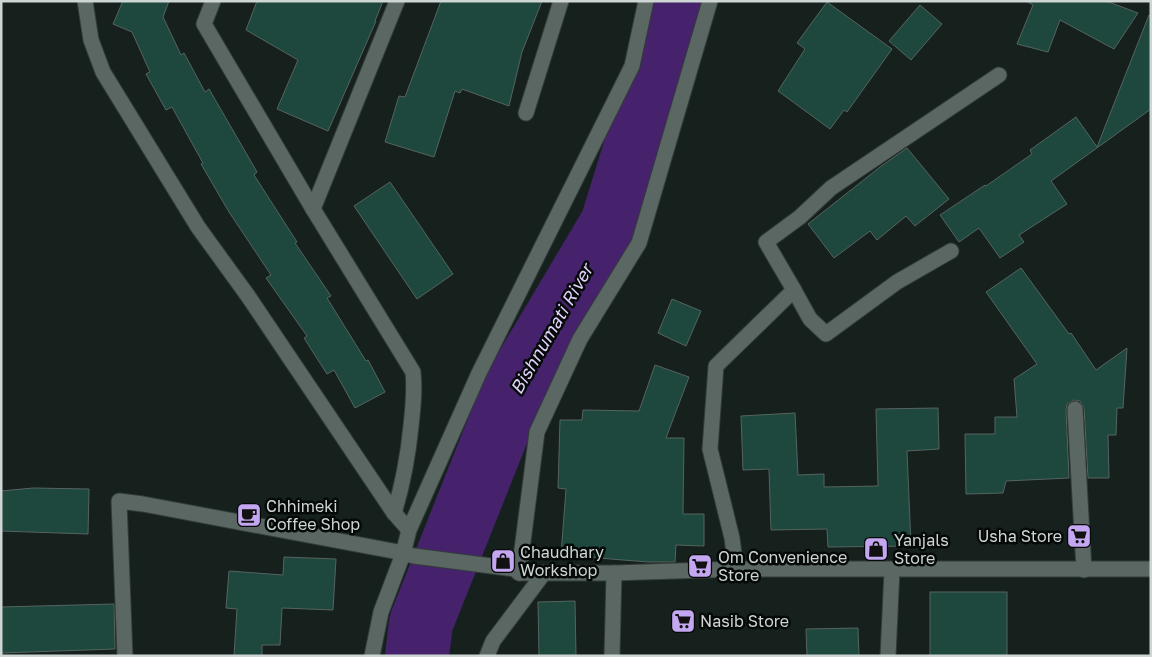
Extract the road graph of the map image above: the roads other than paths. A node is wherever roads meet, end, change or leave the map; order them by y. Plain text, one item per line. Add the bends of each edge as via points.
1 (85, 1) edge
2 (213, 1) edge
3 (397, 1) edge
4 (561, 1) edge
5 (646, 1) edge
6 (710, 1) edge
7 (999, 75) dead end
8 (526, 113) dead end
9 (313, 209) junction
10 (951, 250) dead end
11 (794, 290) junction
12 (1075, 409) dead end
13 (394, 513) junction
14 (409, 530) junction
15 (408, 555) junction
16 (736, 569) junction
17 (1151, 569) edge
18 (892, 570) junction
19 (1084, 570) junction
20 (517, 571) junction
21 (544, 573) junction
22 (614, 573) junction
23 (125, 656) edge
24 (372, 656) edge
25 (487, 656) edge
26 (612, 656) edge
27 (888, 656) edge

1 - 13 street via 91,40 103,72 198,227
2 - 9 street via 204,24
3 - 9 street
4 - 8 street
5 - 14 street via 632,66 479,373
6 - 20 street via 639,243 580,339 537,432
7 - 11 street via 831,188 766,242
9 - 13 street via 413,372 409,455
10 - 11 street via 897,282 826,334 810,319
11 - 16 street via 716,366 710,449 732,538
12 - 19 street
13 - 14 street
14 - 15 street
15 - 20 street
15 - 23 street via 119,501
15 - 24 street via 381,612
16 - 18 street
16 - 22 street
17 - 19 street
18 - 19 street
18 - 27 street
20 - 21 street
21 - 22 street
21 - 25 street via 494,641
22 - 26 street

